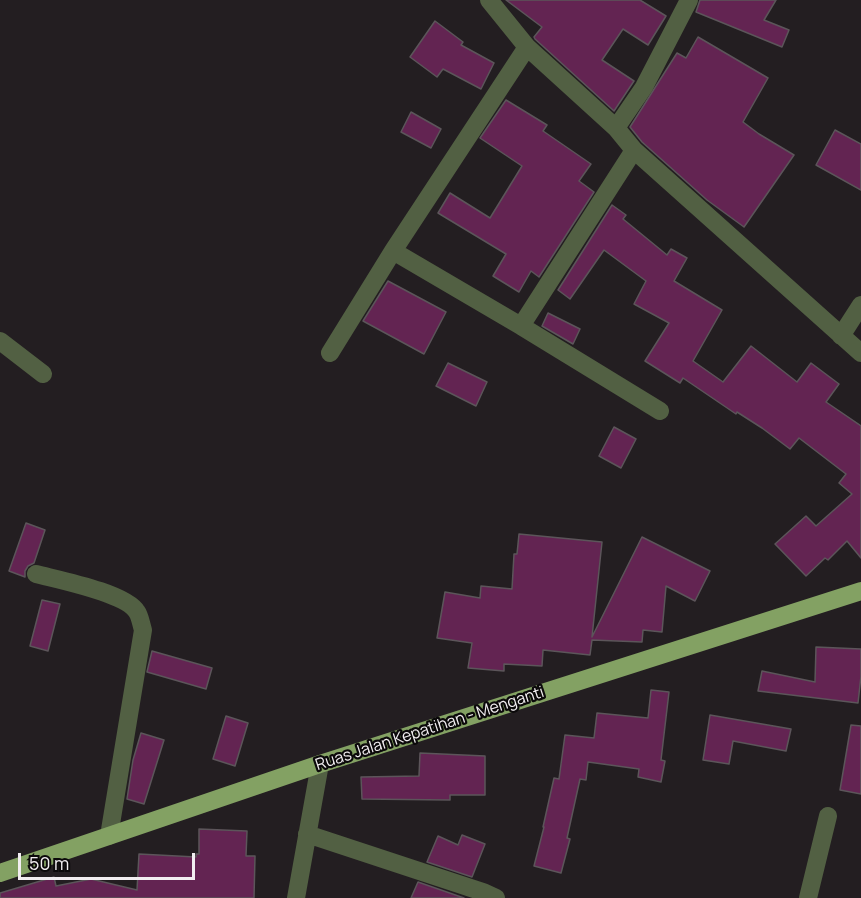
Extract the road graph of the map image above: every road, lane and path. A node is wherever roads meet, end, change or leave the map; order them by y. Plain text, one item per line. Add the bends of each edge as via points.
1 (489, 0) edge
2 (689, 0) edge
3 (526, 47) junction
4 (616, 128) junction
5 (634, 150) junction
6 (393, 251) junction
7 (861, 305) edge
8 (521, 326) junction
9 (841, 336) junction
10 (0, 341) edge
11 (330, 353) dead end
12 (861, 353) edge
13 (43, 374) dead end
14 (660, 411) dead end
15 (36, 574) dead end
16 (861, 591) edge
17 (320, 764) junction
18 (828, 816) dead end
19 (307, 834) junction
20 (109, 836) junction
21 (0, 873) edge
22 (487, 896) edge
23 (296, 898) edge
24 (807, 898) edge

1 - 3 street
2 - 4 street via 644,87
3 - 4 street
3 - 6 street
4 - 5 street
5 - 8 street
5 - 9 street
6 - 8 street
6 - 11 street
7 - 9 street
8 - 14 street
9 - 12 street
10 - 13 street
15 - 20 street via 115,596 138,612 143,630
16 - 17 main road, Ruas Jalan Kepatihan - Menganti
17 - 19 street
17 - 20 main road, Ruas Jalan Kepatihan - Menganti
18 - 24 street
19 - 22 street
19 - 23 street
20 - 21 main road, Ruas Jalan Kepatihan - Menganti

